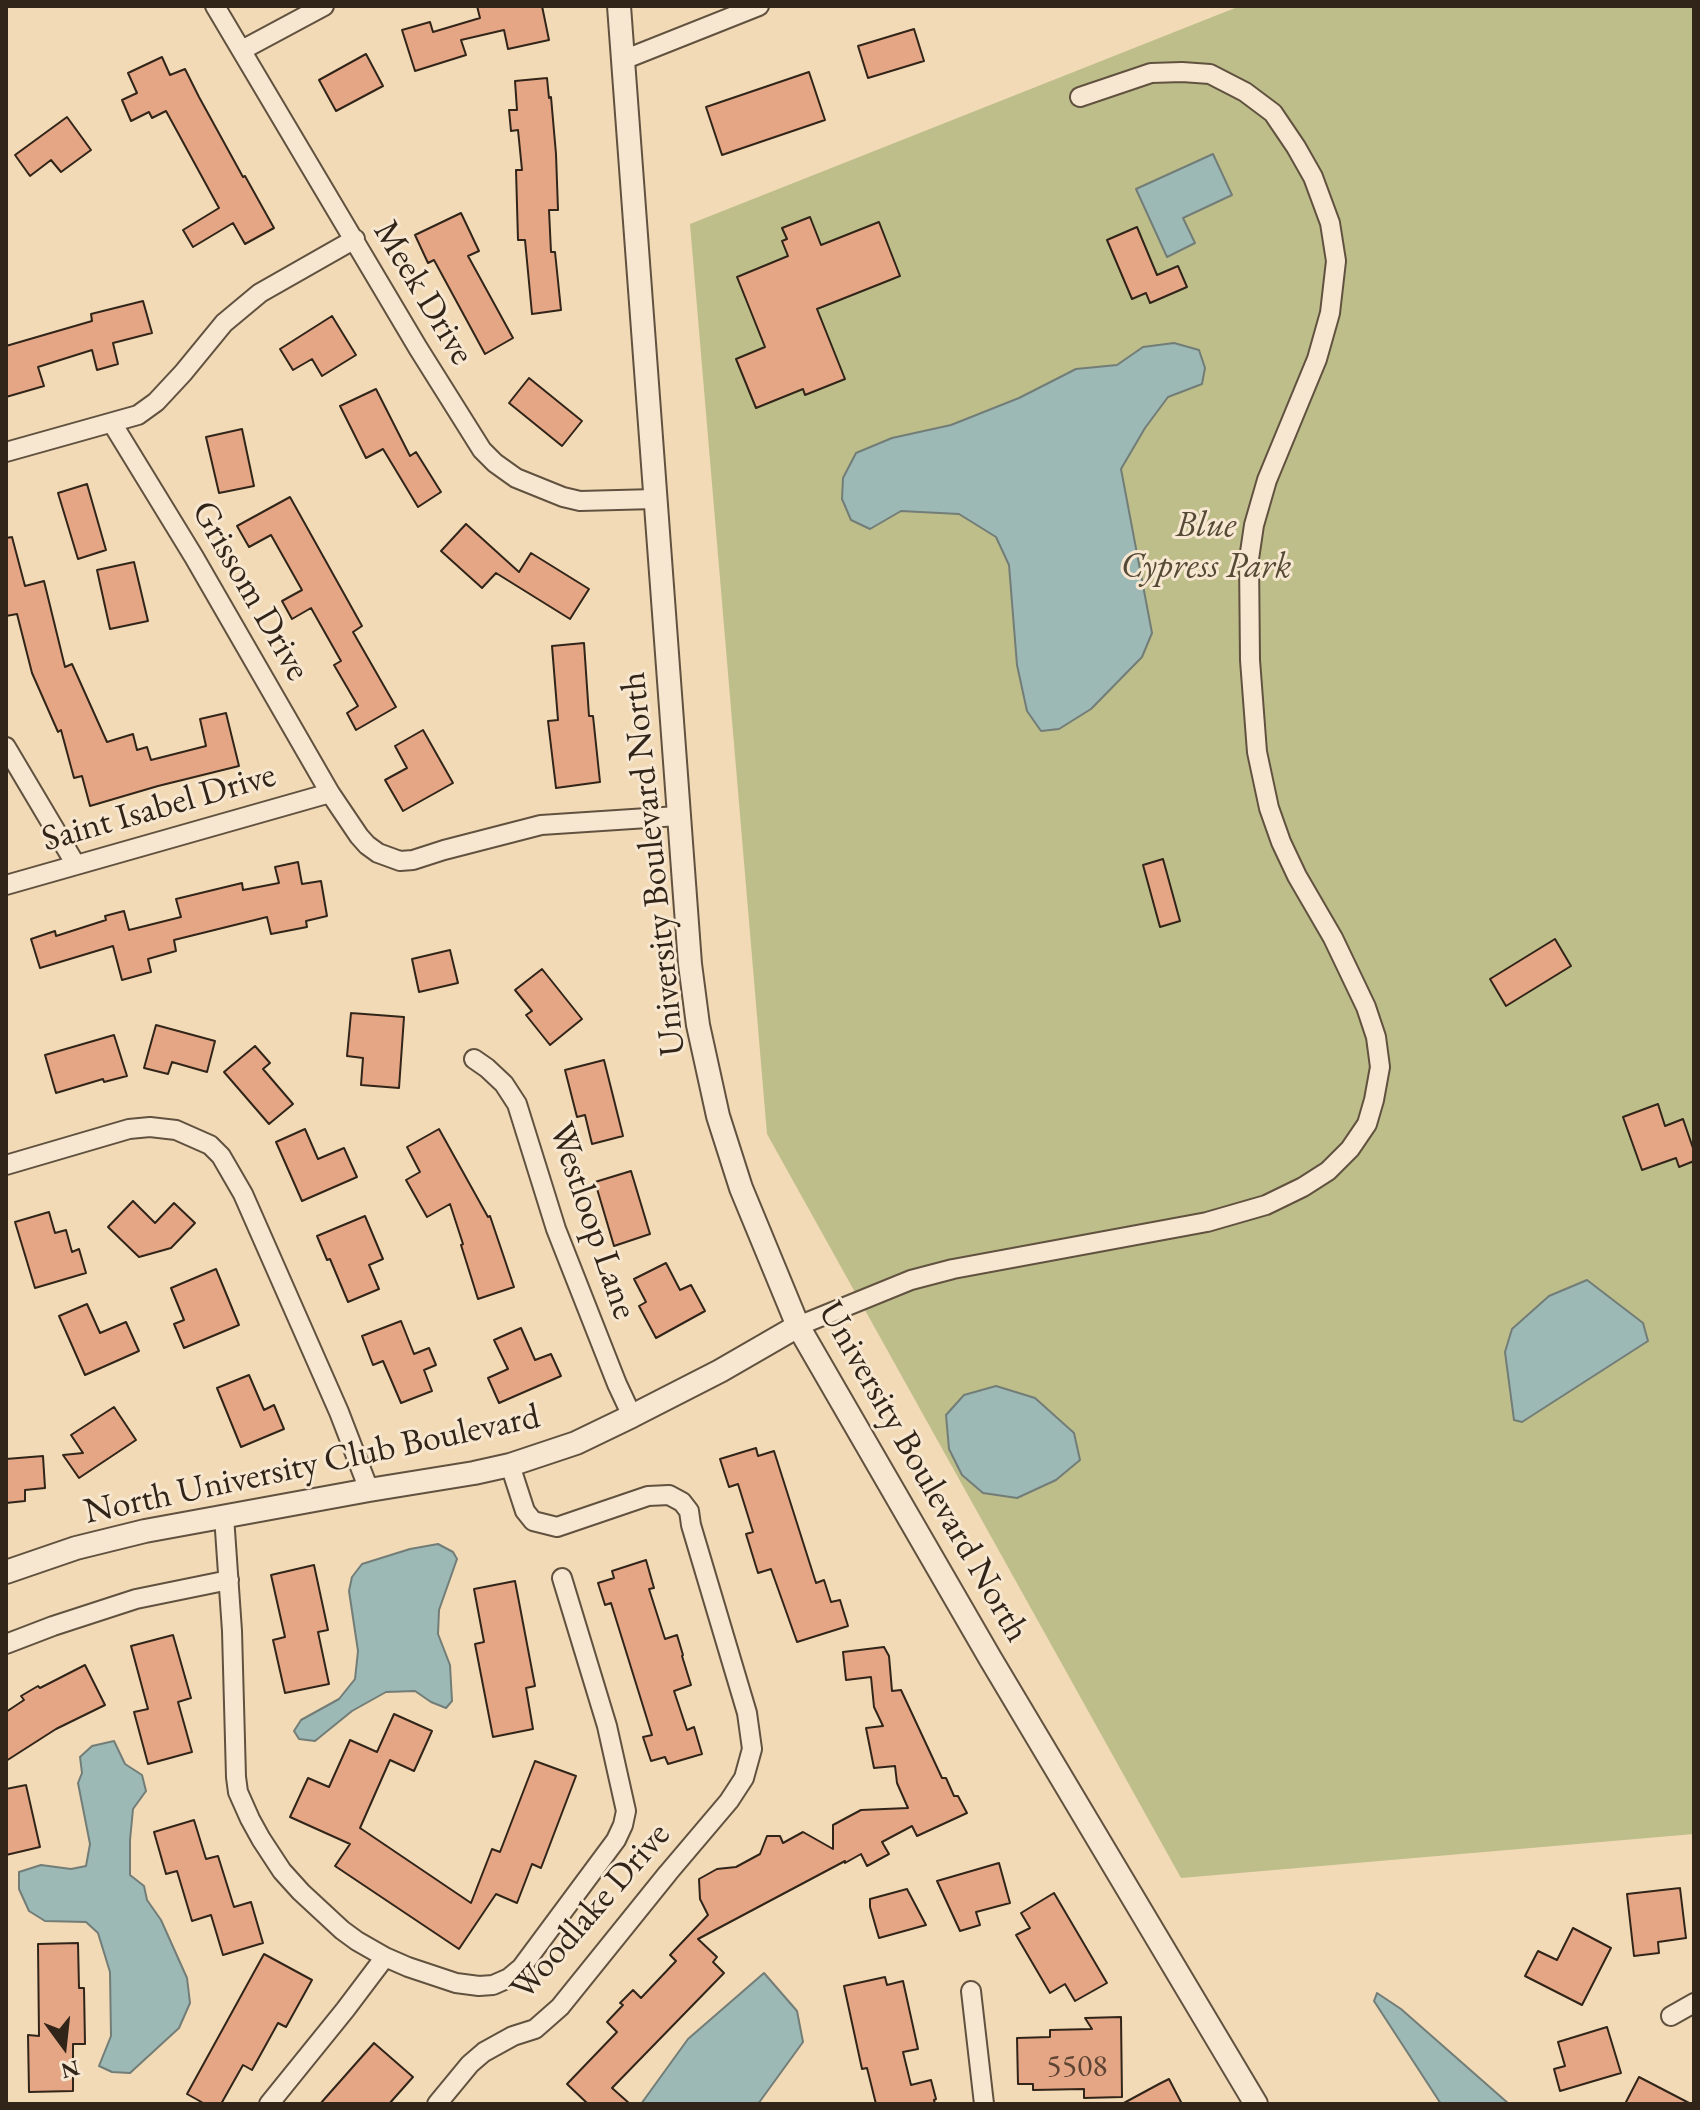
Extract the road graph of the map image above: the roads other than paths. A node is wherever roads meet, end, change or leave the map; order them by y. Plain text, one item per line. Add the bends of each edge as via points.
1 (215, 6) edge
2 (324, 6) edge
3 (619, 6) edge
4 (759, 6) edge
5 (242, 50) junction
6 (623, 60) junction
7 (1080, 97) dead end
8 (355, 239) junction
9 (112, 423) junction
10 (6, 452) edge
11 (655, 499) junction
12 (6, 747) edge
13 (330, 793) junction
14 (678, 816) junction
15 (76, 865) junction
16 (6, 885) edge
17 (474, 1059) dead end
18 (6, 1165) edge
19 (798, 1326) junction
20 (632, 1416) junction
21 (510, 1465) junction
22 (369, 1490) junction
23 (224, 1516) junction
24 (6, 1572) edge
25 (562, 1578) dead end
26 (229, 1580) junction
27 (6, 1644) edge
28 (385, 1957) junction
29 (971, 1991) dead end
30 (1694, 2003) edge
31 (1671, 2016) dead end
32 (269, 2104) edge
33 (437, 2104) edge
34 (984, 2104) edge
35 (1256, 2104) edge

1 - 5 street, Meek Drive
2 - 5 street
3 - 6 street, University Boulevard North
4 - 6 street
5 - 8 street, Meek Drive
6 - 11 street, University Boulevard North
7 - 19 street via 1151,73 1210,74 1273,113 1313,177 1330,223 1336,261 1330,313 1254,525 1250,660 1257,752 1269,808 1297,876 1366,1007 1380,1067 1374,1100 1367,1124 1328,1171 1266,1205 1207,1222 953,1269 911,1280
8 - 9 street via 260,293 224,323 156,402
8 - 11 street, Meek Drive via 470,433 495,463 526,483 572,499
9 - 10 street
9 - 13 street, Grissom Drive
11 - 14 street, University Boulevard North
12 - 15 street
13 - 14 street, Grissom Drive via 367,845 400,861 541,825
13 - 15 street, Saint Isabel Drive
14 - 19 street, University Boulevard North via 698,1025 718,1116 741,1188
15 - 16 street, Saint Isabel Drive
17 - 20 street, Westloop Lane via 504,1084 517,1104 556,1229
18 - 22 street via 129,1129 176,1130 210,1145 243,1194
19 - 20 street, North University Club Boulevard
19 - 35 street, University Boulevard North
20 - 21 street, North University Club Boulevard via 576,1443
21 - 22 street, North University Club Boulevard
21 - 33 street, Woodlake Drive via 525,1511 533,1521 557,1527 648,1496 669,1495 682,1502 689,1511 747,1713 752,1749 744,1778 729,1801 560,2007 535,2029 484,2052
22 - 23 street, North University Club Boulevard
23 - 24 street, North University Club Boulevard via 76,1548
23 - 26 street
25 - 28 street via 607,1726 626,1811 616,1840 530,1959 509,1978 493,1985 456,1983
26 - 27 street via 136,1599
26 - 28 street via 238,1792 282,1871 357,1941
28 - 32 street
29 - 34 street
30 - 31 street

